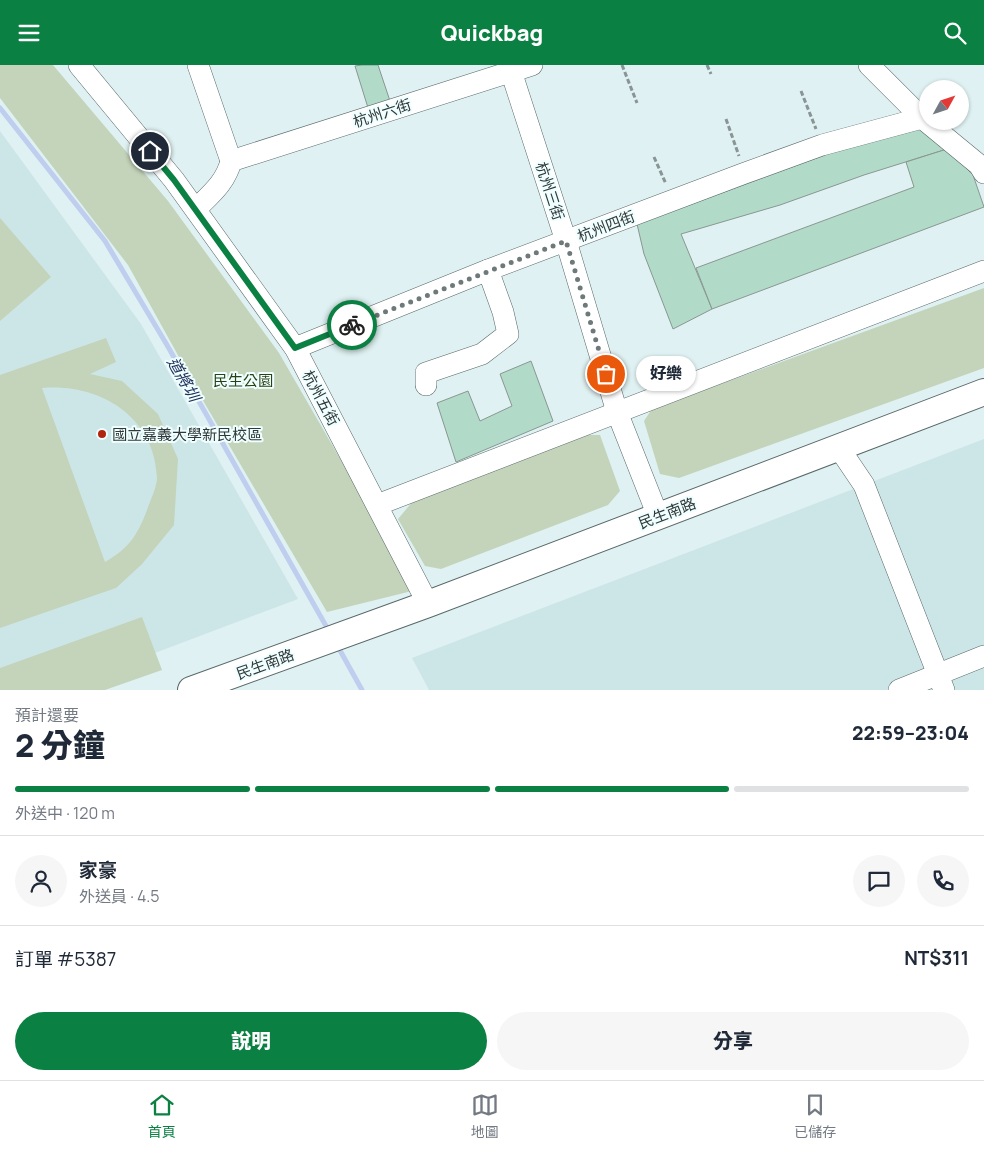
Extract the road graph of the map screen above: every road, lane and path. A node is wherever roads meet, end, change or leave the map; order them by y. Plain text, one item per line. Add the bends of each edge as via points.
1 (79, 65) edge
2 (198, 65) edge
3 (532, 65) edge
4 (622, 65) edge
5 (707, 65) edge
6 (869, 65) edge
7 (510, 69) edge
8 (710, 74) dead end
9 (801, 91) dead end
10 (637, 103) dead end
11 (919, 115) edge
12 (726, 119) dead end
13 (919, 119) edge
14 (937, 130) edge
15 (822, 145) junction
16 (654, 157) dead end
17 (231, 161) junction
18 (745, 173) junction
19 (984, 173) edge
20 (673, 201) junction
21 (196, 209) junction
22 (566, 241) junction
23 (488, 270) junction
24 (984, 271) edge
25 (295, 348) junction
26 (426, 385) dead end
27 (984, 392) edge
28 (617, 412) junction
29 (839, 448) junction
30 (377, 505) junction
31 (658, 516) junction
32 (428, 605) junction
33 (984, 655) edge
34 (941, 682) edge
35 (204, 688) edge
36 (899, 690) edge

1 - 21 street, 杭州五街
2 - 17 street
3 - 7 street, 杭州六街
4 - 10 path
5 - 8 path
6 - 11 street
7 - 17 street, 杭州六街
7 - 22 street, 杭州三街
9 - 15 path
12 - 18 path
13 - 15 street, 杭州四街
14 - 19 street via 979,165
15 - 18 street, 杭州四街
16 - 20 path
17 - 21 street via 228,173 218,187
18 - 20 street, 杭州四街
20 - 22 street, 杭州四街
21 - 25 street, 杭州五街
22 - 23 street, 杭州四街
22 - 28 street, 杭州三街
23 - 25 street, 杭州四街
23 - 26 street via 508,333 482,354 426,373
24 - 28 street
25 - 30 street, 杭州五街
27 - 29 main road, 民生南路
28 - 30 street
28 - 31 street, 杭州三街
29 - 31 main road, 民生南路
29 - 34 street via 864,485
30 - 32 street, 杭州五街
31 - 32 main road, 民生南路
32 - 35 main road, 民生南路
33 - 34 street
34 - 36 street

